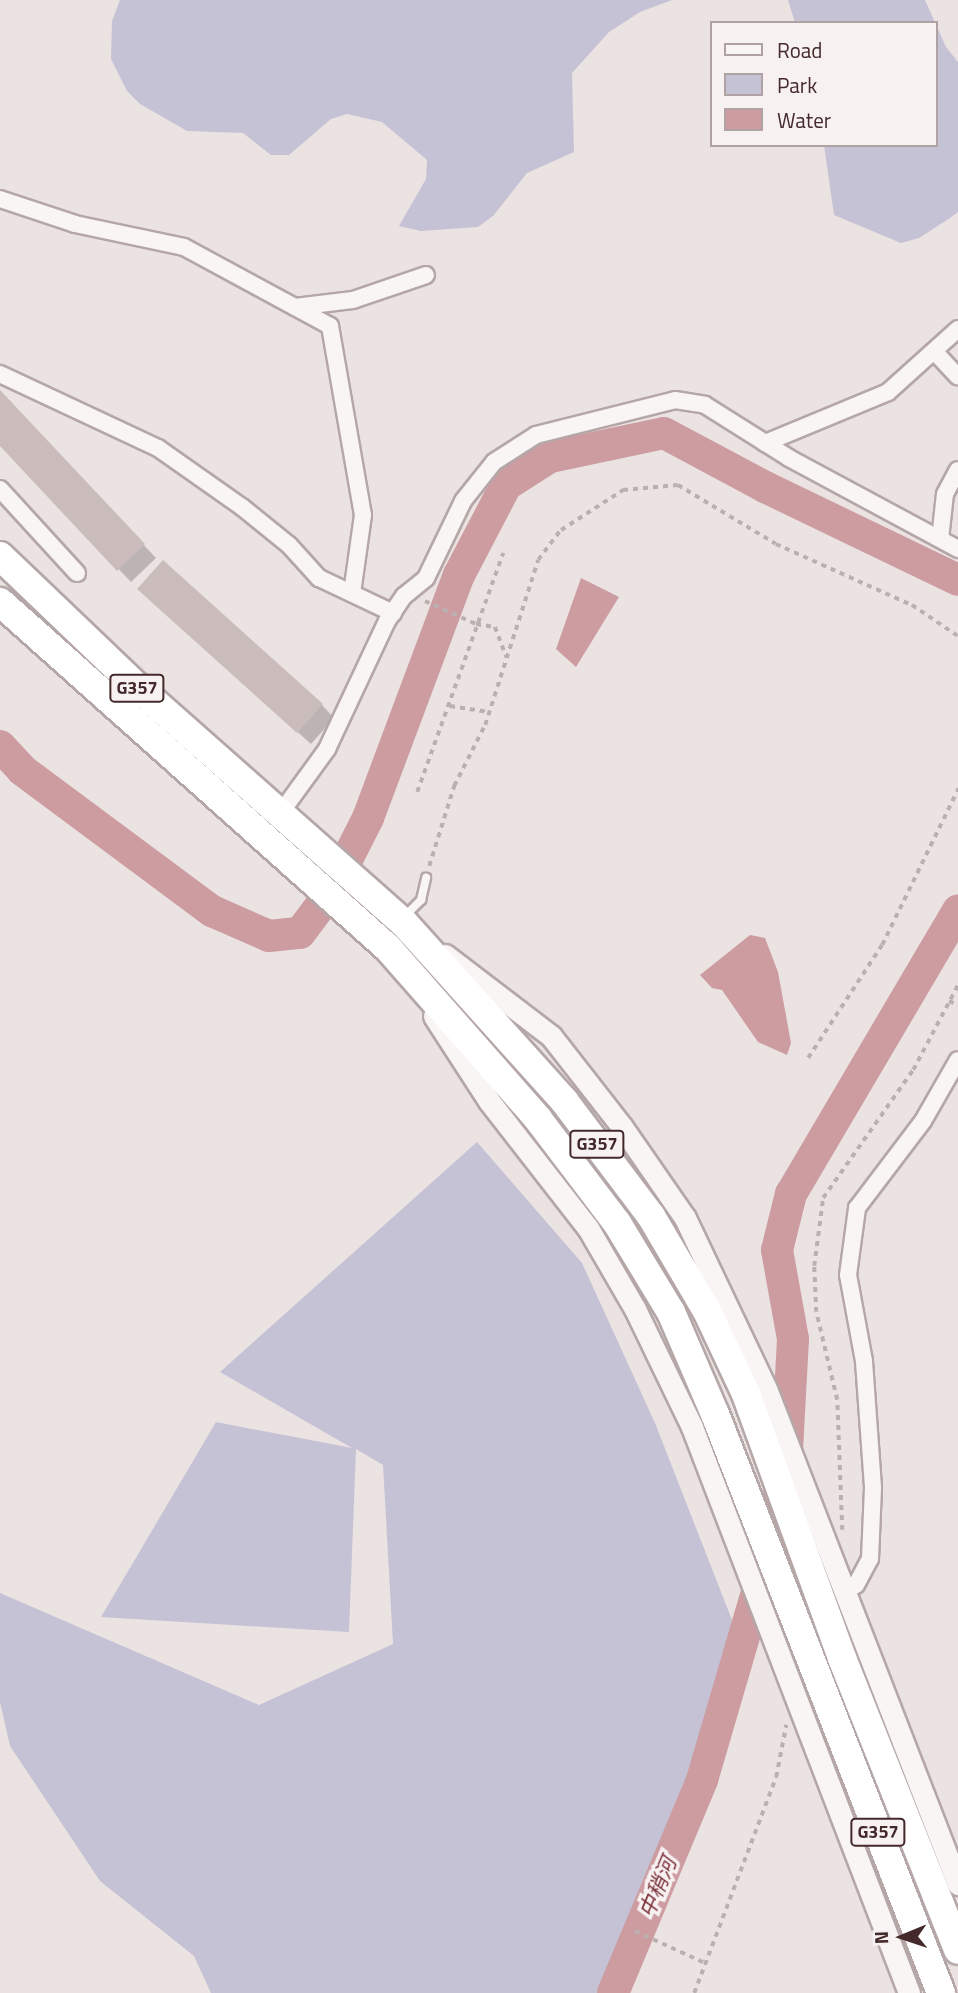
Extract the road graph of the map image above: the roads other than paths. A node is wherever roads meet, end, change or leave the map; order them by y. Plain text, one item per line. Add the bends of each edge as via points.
1 (0, 199) edge
2 (426, 275) dead end
3 (295, 307) junction
4 (958, 328) edge
5 (934, 351) junction
6 (0, 374) edge
7 (958, 377) edge
8 (765, 443) junction
9 (958, 470) edge
10 (0, 489) edge
11 (940, 539) junction
12 (958, 549) edge
13 (0, 556) edge
14 (77, 573) dead end
15 (352, 593) junction
16 (0, 602) edge
17 (393, 613) junction
18 (282, 811) junction
19 (426, 878) road end
20 (403, 922) junction
21 (388, 948) junction
22 (958, 1060) edge
23 (756, 1392) junction
24 (846, 1588) junction
25 (958, 1884) edge
26 (958, 1950) edge
27 (909, 1993) edge
28 (941, 1993) edge

1 - 3 street via 75,224 184,247
2 - 3 street via 353,300
3 - 15 street via 330,326 363,515
4 - 5 street
5 - 7 street
5 - 8 street via 888,392
6 - 15 street via 158,448 289,545 319,578
8 - 11 street
8 - 17 street via 705,405 675,400 536,435 494,462 463,501 426,578
9 - 11 street via 945,494
10 - 14 street
11 - 12 street
13 - 18 highway, G357 via 136,687
15 - 17 street
16 - 21 highway, G357
17 - 18 street via 327,749
18 - 20 highway, G357
19 - 20 lane via 421,900
20 - 23 highway, G357 via 565,1102 651,1216
21 - 27 street via 489,1101 588,1228 635,1309 687,1415
21 - 28 highway, G357 via 538,1119 617,1223 671,1312
22 - 24 street via 923,1121 856,1208 848,1275 864,1361 873,1487 870,1559 856,1584
23 - 24 street
23 - 26 highway, G357 via 842,1658
24 - 25 street

